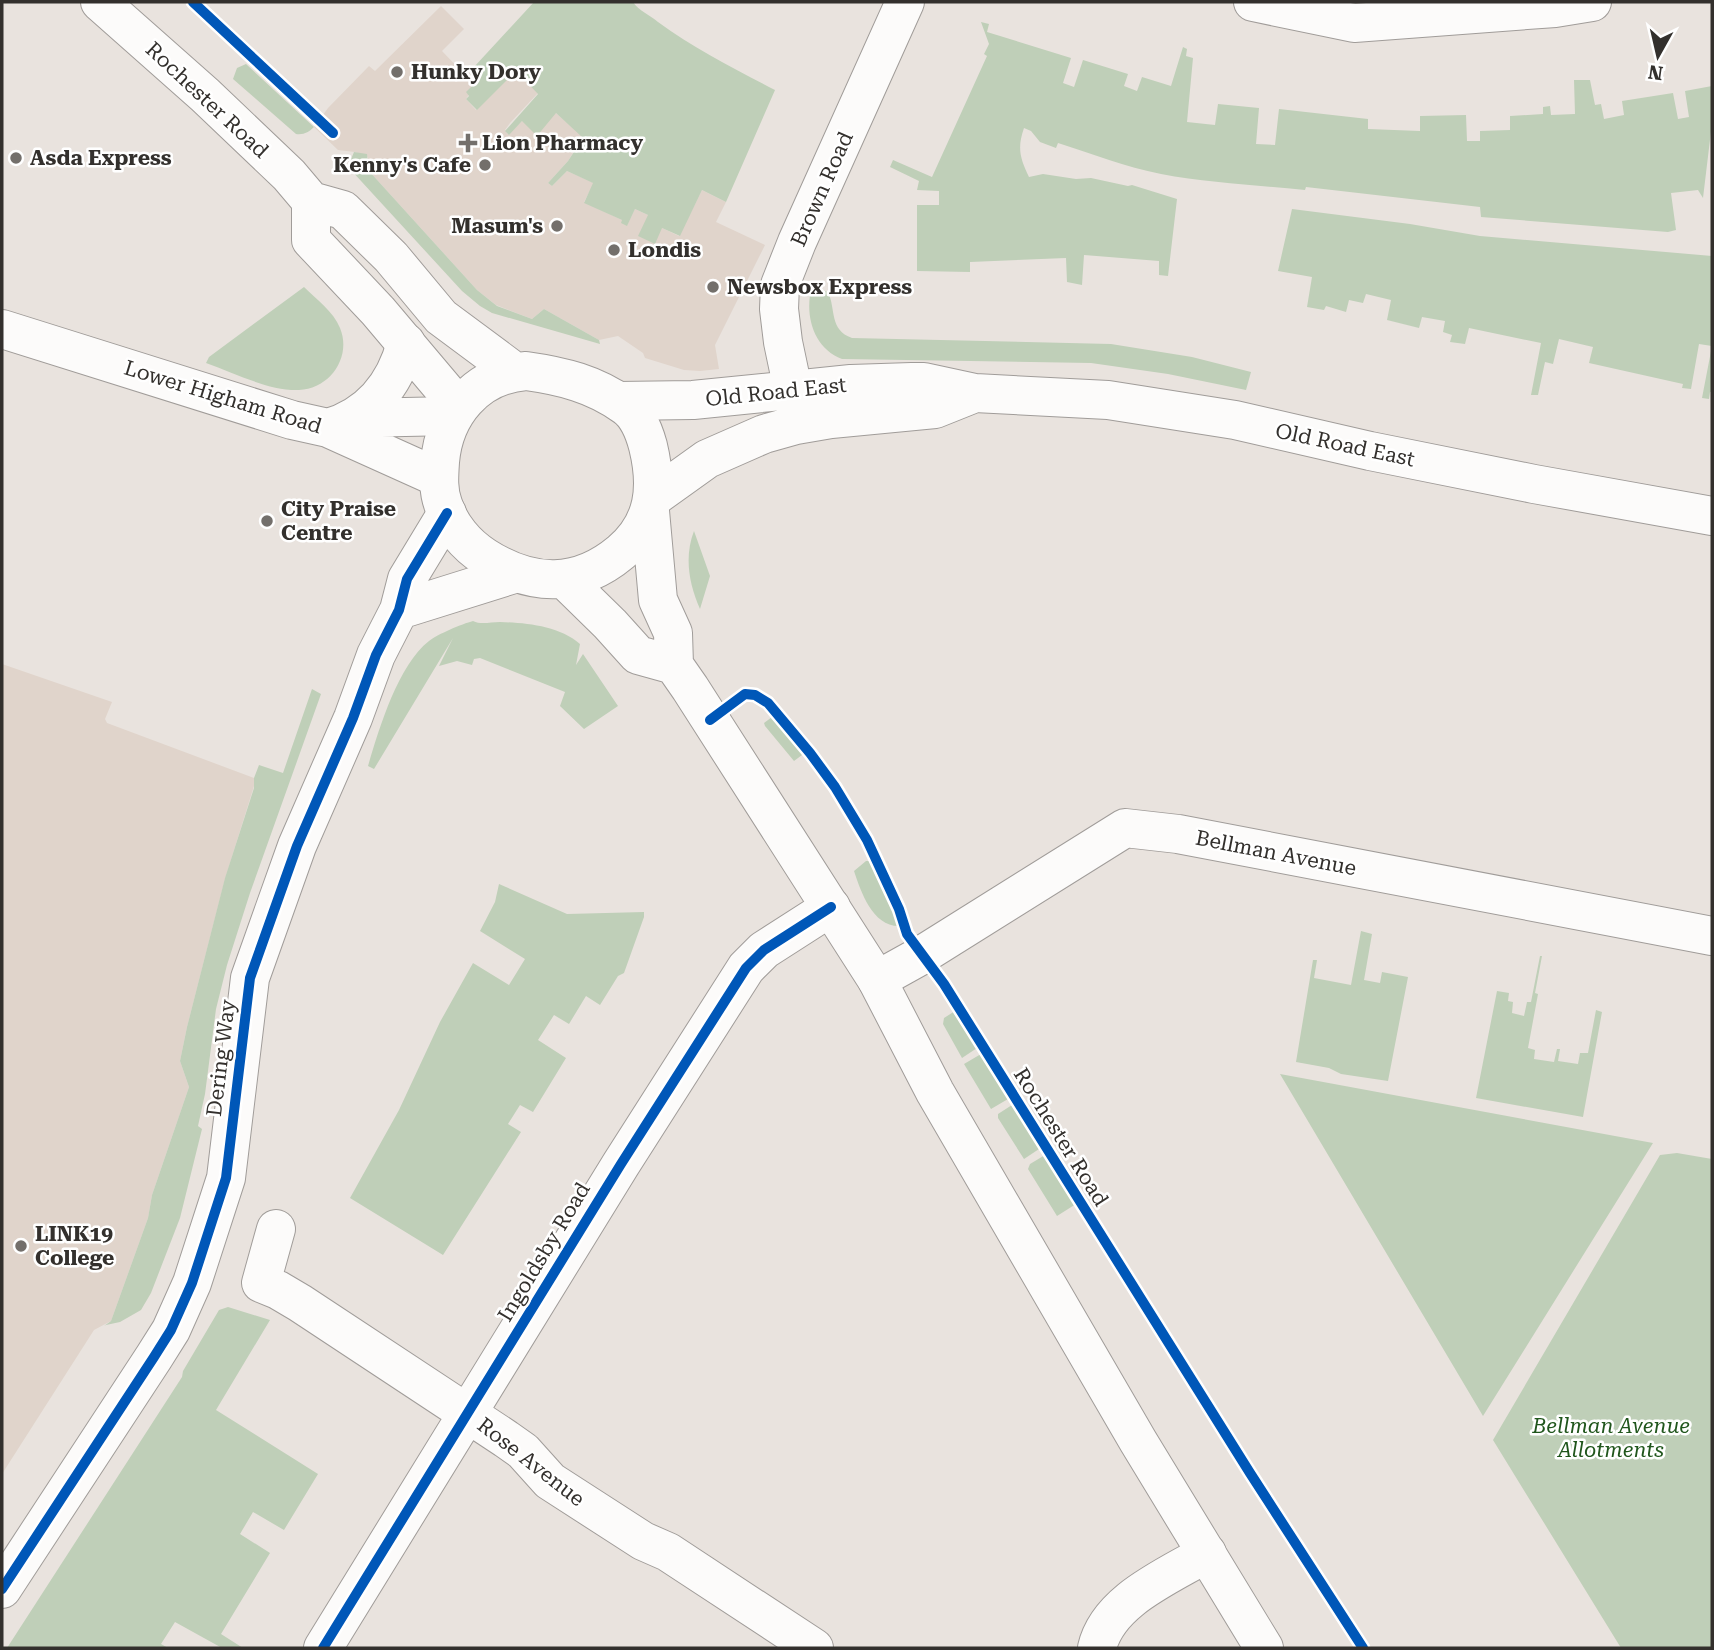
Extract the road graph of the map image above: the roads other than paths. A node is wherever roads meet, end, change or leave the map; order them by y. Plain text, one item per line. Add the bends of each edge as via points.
1 (100, 2) edge
2 (905, 2) edge
3 (1253, 2) edge
4 (1592, 2) edge
5 (311, 201) junction
6 (2, 329) edge
7 (406, 343) junction
8 (515, 372) junction
9 (618, 401) junction
10 (797, 407) junction
11 (456, 412) junction
12 (342, 423) junction
13 (443, 496) junction
14 (652, 504) junction
15 (1712, 516) edge
16 (514, 574) junction
17 (564, 579) junction
18 (399, 610) junction
19 (674, 666) junction
20 (831, 907) junction
21 (1712, 936) edge
22 (877, 979) junction
23 (276, 1229) dead end
24 (468, 1414) junction
25 (1208, 1553) junction
26 (2, 1589) edge
27 (323, 1648) edge
28 (814, 1648) edge
29 (1097, 1648) edge
30 (1264, 1648) edge

1 - 5 street, Rochester Road via 279,166
2 - 10 street, Brown Road via 780,285 783,342
3 - 4 street via 1354,23
5 - 7 street via 311,240
5 - 8 street via 343,210 391,257 441,317
6 - 12 street, Lower Higham Road via 257,410
7 - 11 street
7 - 12 street via 387,387
8 - 9 street via 575,380
8 - 11 street via 474,391
9 - 10 street, Old Road East via 693,400
9 - 14 street via 640,425 653,470
10 - 14 street, Old Road East via 764,434 723,450 690,470
10 - 15 street, Old Road East via 851,384 924,382 975,393 1108,400 1234,420 1534,484
11 - 12 street, Lower Higham Road
11 - 13 street via 444,439
12 - 13 street, Lower Higham Road
13 - 16 street via 455,528 477,551
13 - 18 street, Dering Way via 407,579
14 - 17 street via 637,535 609,561
14 - 19 street via 658,600 673,633
16 - 17 street
16 - 18 street
17 - 19 street via 638,655
18 - 26 street, Dering Way via 297,846 250,978 226,1178 192,1283 154,1357
19 - 20 street
20 - 22 street
20 - 24 street, Ingoldsby Road via 764,950 746,968
21 - 22 street, Bellman Avenue via 1178,834 1125,828
22 - 25 street via 935,1092
23 - 24 street, Rose Avenue via 261,1283 300,1303
24 - 27 street, Ingoldsby Road
24 - 28 street, Rose Avenue via 523,1451 550,1481
25 - 29 street via 1125,1605 1104,1627
25 - 30 street

